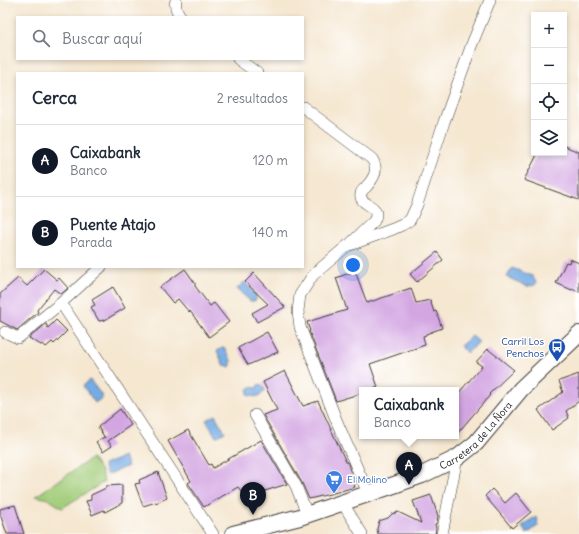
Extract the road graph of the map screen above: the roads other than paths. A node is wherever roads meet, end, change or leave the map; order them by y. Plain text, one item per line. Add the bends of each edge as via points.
1 (176, 0) edge
2 (490, 0) edge
3 (180, 16) edge
4 (239, 60) edge
5 (256, 72) edge
6 (304, 108) edge
7 (376, 217) junction
8 (393, 229) junction
9 (347, 246) junction
10 (100, 268) edge
11 (61, 304) junction
12 (5, 332) dead end
13 (579, 334) edge
14 (255, 415) dead end
15 (458, 458) junction
16 (368, 493) junction
17 (342, 502) junction
18 (307, 514) junction
19 (213, 534) edge
20 (234, 534) edge
21 (362, 534) edge
22 (442, 534) edge

1 - 3 street via 175,8
2 - 8 street via 444,122 414,212 410,220
4 - 5 street
6 - 7 street via 372,159 376,171 360,196 375,211
7 - 8 street via 379,227
7 - 9 street
8 - 9 street
9 - 16 street via 313,275 300,295 298,311 300,327
10 - 11 street
11 - 12 street via 18,338
11 - 19 street
13 - 15 main road, Carretera de La Ñora via 521,389 476,443
14 - 18 street via 296,486
15 - 16 main road, Carretera de La Ñora via 422,475
15 - 22 street
16 - 17 main road, Carretera de La Ñora
17 - 18 main road, Carretera de La Ñora
17 - 21 street
18 - 20 main road, Carretera de La Ñora

